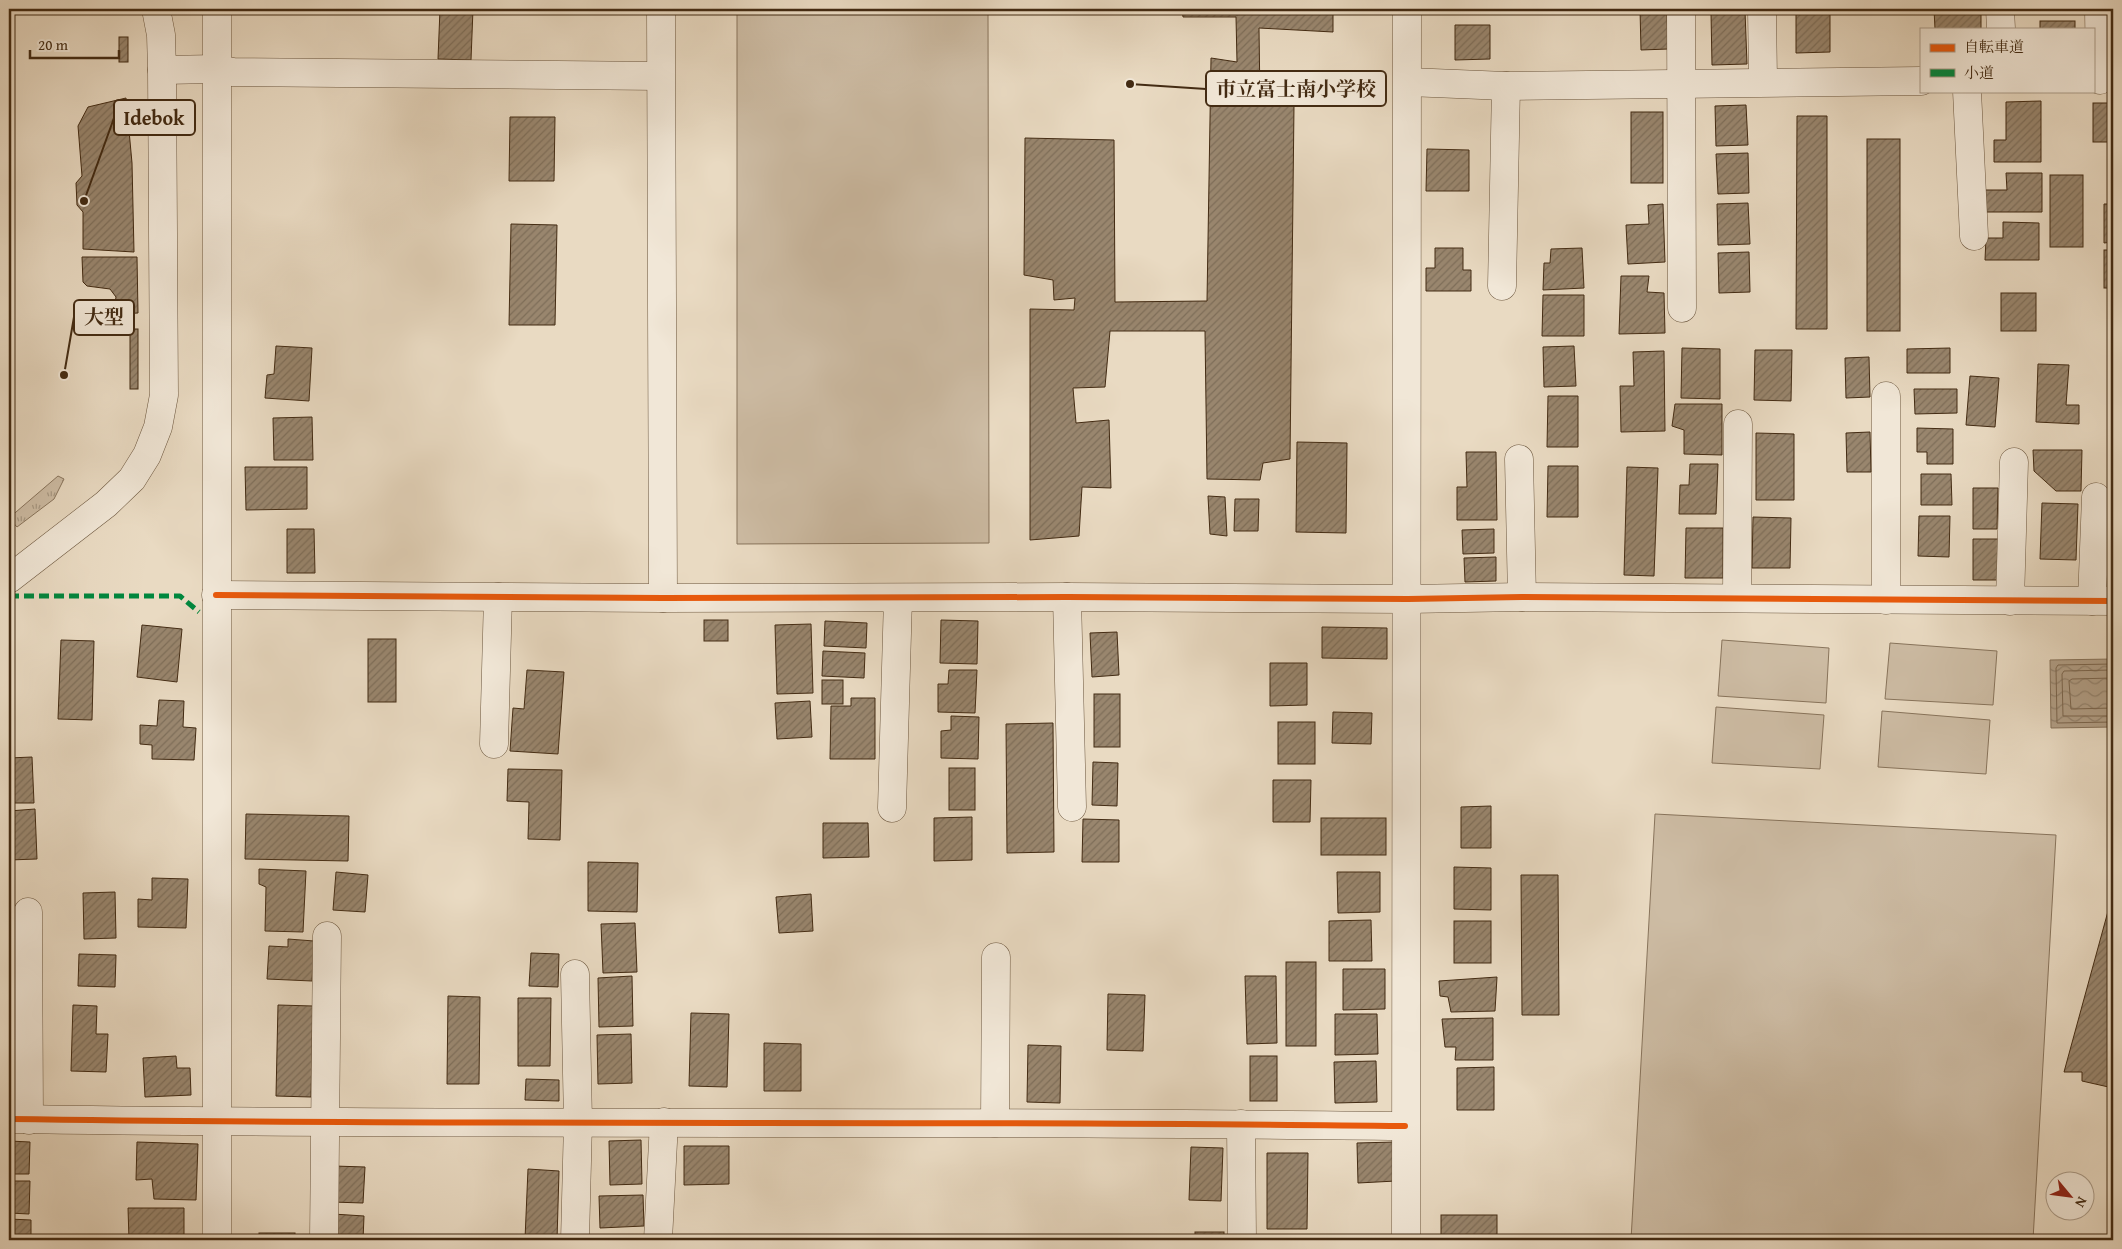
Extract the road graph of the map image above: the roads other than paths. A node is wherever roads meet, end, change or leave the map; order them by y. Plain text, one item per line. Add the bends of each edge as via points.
1 (156, 9) edge
2 (217, 9) edge
3 (660, 9) edge
4 (1407, 9) edge
5 (1681, 9) edge
6 (1762, 9) edge
7 (2000, 9) edge
8 (2099, 9) edge
9 (2001, 28) edge
10 (217, 69) junction
11 (162, 70) junction
12 (659, 76) junction
13 (2102, 80) edge
14 (1763, 81) junction
15 (1920, 81) edge
16 (1408, 82) junction
17 (1680, 84) junction
18 (1506, 86) junction
19 (1968, 92) edge
20 (1974, 236) dead end
21 (1502, 286) dead end
22 (1682, 308) dead end
23 (1886, 396) dead end
24 (1738, 424) dead end
25 (1519, 459) dead end
26 (2014, 462) dead end
27 (2096, 497) dead end
28 (9, 579) edge
29 (216, 595) junction
30 (498, 597) junction
31 (1067, 597) junction
32 (1522, 597) junction
33 (663, 598) junction
34 (898, 598) junction
35 (1738, 598) junction
36 (1408, 599) junction
37 (1886, 600) junction
38 (2010, 601) junction
39 (2103, 601) edge
40 (494, 744) dead end
41 (1072, 807) dead end
42 (892, 808) dead end
43 (28, 912) dead end
44 (327, 936) dead end
45 (996, 957) dead end
46 (575, 974) dead end
47 (19, 1119) edge
48 (216, 1122) junction
49 (325, 1122) junction
50 (578, 1122) junction
51 (664, 1122) junction
52 (995, 1123) junction
53 (1241, 1124) junction
54 (1405, 1126) junction
55 (216, 1240) edge
56 (324, 1240) edge
57 (576, 1240) edge
58 (658, 1240) edge
59 (1242, 1240) edge
60 (1406, 1240) edge

1 - 11 street
2 - 10 street
3 - 12 street
4 - 16 street
5 - 17 street
6 - 14 street
7 - 9 street
8 - 13 street
10 - 11 street
10 - 12 street via 233,72
10 - 29 street
11 - 28 street via 164,395 158,426 147,455 132,479 106,504
12 - 33 street
14 - 15 street
14 - 17 street
16 - 18 street
16 - 36 street
17 - 18 street
17 - 22 street
18 - 21 street
19 - 20 street
23 - 37 street
24 - 35 street
25 - 32 street
26 - 38 street
27 - 39 street
29 - 30 street
29 - 48 street
30 - 33 street
30 - 40 street
31 - 34 street
31 - 36 street
31 - 41 street
32 - 35 street
32 - 36 street
33 - 34 street
34 - 42 street
35 - 37 street
36 - 54 street
37 - 38 street
38 - 39 street
43 - 47 street
44 - 49 street
45 - 52 street
46 - 50 street
47 - 48 street
48 - 49 street
48 - 55 street
49 - 50 street
49 - 56 street
50 - 51 street
50 - 57 street
51 - 52 street
51 - 58 street
52 - 53 street
53 - 54 street
53 - 59 street
54 - 60 street

